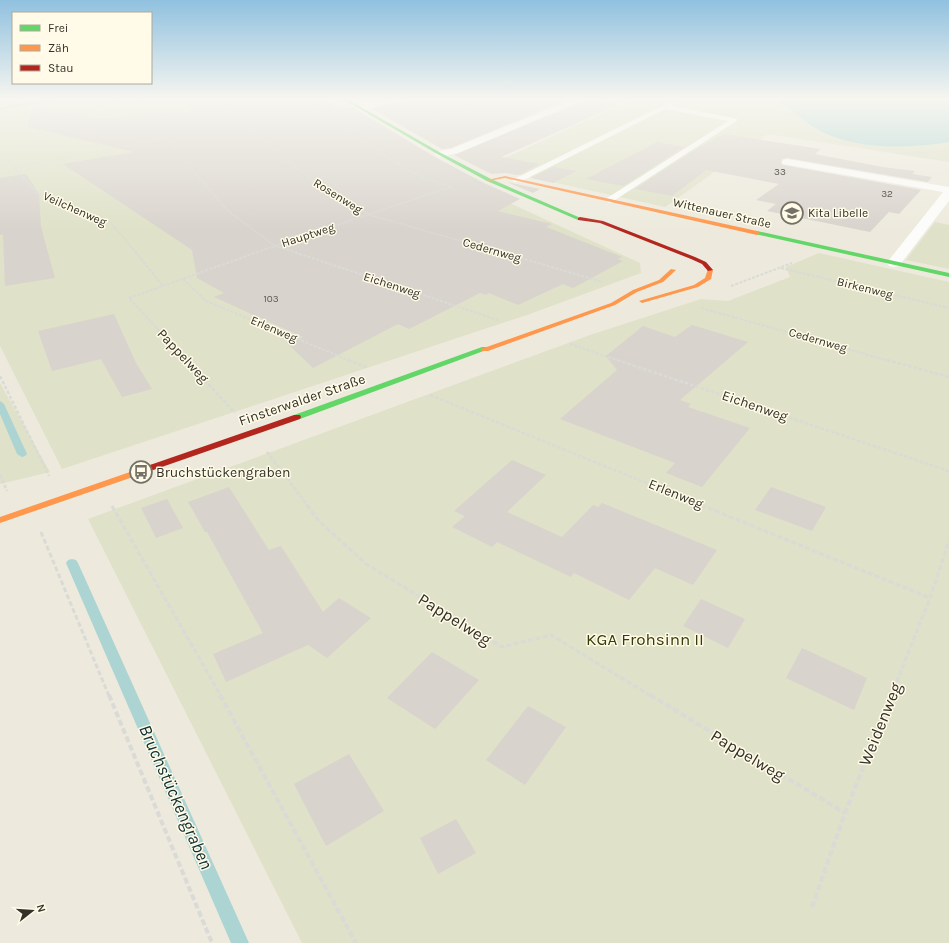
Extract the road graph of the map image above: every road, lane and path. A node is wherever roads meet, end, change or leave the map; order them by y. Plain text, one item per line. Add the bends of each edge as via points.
1 (146, 142) edge
2 (169, 142) edge
3 (267, 142) edge
4 (363, 142) edge
5 (419, 142) edge
6 (476, 142) edge
7 (594, 142) edge
8 (700, 142) edge
9 (840, 142) edge
10 (949, 150) edge
11 (0, 152) edge
12 (440, 154) junction
13 (787, 162) dead end
14 (13, 168) junction
15 (489, 180) junction
16 (517, 180) junction
17 (451, 187) junction
18 (949, 190) edge
19 (949, 193) edge
20 (609, 200) junction
21 (370, 215) junction
22 (582, 220) junction
23 (597, 231) dead end
24 (275, 246) junction
25 (823, 248) junction
26 (894, 263) junction
27 (781, 268) junction
28 (674, 269) dead end
29 (695, 270) dead end
30 (710, 270) junction
31 (949, 275) edge
32 (183, 280) junction
33 (607, 283) dead end
34 (163, 286) junction
35 (730, 286) dead end
36 (129, 298) joint
37 (613, 304) junction
38 (694, 306) dead end
39 (949, 308) edge
40 (501, 321) dead end
41 (568, 344) dead end
42 (372, 370) dead end
43 (0, 376) edge
44 (949, 377) edge
45 (430, 394) dead end
46 (236, 414) dead end
47 (266, 450) dead end
48 (949, 471) edge
49 (0, 475) edge
50 (50, 478) dead end
51 (9, 496) dead end
52 (111, 504) dead end
53 (0, 520) edge
54 (40, 530) dead end
55 (949, 541) edge
56 (930, 598) junction
57 (845, 814) junction
58 (812, 907) dead end
59 (212, 943) edge
60 (356, 943) edge

1 - 14 path
2 - 24 path, Eichenweg via 227,210
3 - 21 path, Rosenweg via 323,190
4 - 17 path via 421,177
5 - 12 street
6 - 12 street
7 - 16 lane
8 - 20 lane
9 - 10 path via 929,153
11 - 14 path, Veilchenweg
12 - 15 street
13 - 18 street
14 - 34 path, Veilchenweg via 37,192 110,222
15 - 16 street, Wittenauer Straße via 505,177
15 - 17 path, Hauptweg
15 - 22 street
16 - 20 street, Wittenauer Straße
17 - 21 path, Hauptweg
19 - 26 street
20 - 25 street, Wittenauer Straße
21 - 24 path, Hauptweg
21 - 33 path, Cedernweg
22 - 23 street
22 - 30 street via 601,222 693,258 704,263
24 - 32 path, Hauptweg
24 - 40 path, Eichenweg
25 - 26 street, Wittenauer Straße
25 - 27 path
26 - 31 street, Wittenauer Straße
27 - 35 path
27 - 39 path, Birkenweg
28 - 37 street, Finsterwalder Straße via 670,276
29 - 30 street
30 - 37 street, Finsterwalder Straße via 708,280 696,286 646,300
32 - 34 path, Hauptweg
32 - 42 path, Erlenweg via 206,301
34 - 36 path, Hauptweg
36 - 46 path, Pappelweg
37 - 53 street, Finsterwalder Straße
38 - 44 path, Cedernweg
41 - 48 path, Eichenweg
43 - 50 path
45 - 56 path, Erlenweg
47 - 57 path, Pappelweg via 318,520 366,564 502,647 551,635
49 - 51 path
52 - 60 path via 196,652
54 - 59 path
55 - 56 path, Weidenweg
56 - 57 path, Weidenweg
57 - 58 path, Weidenweg

